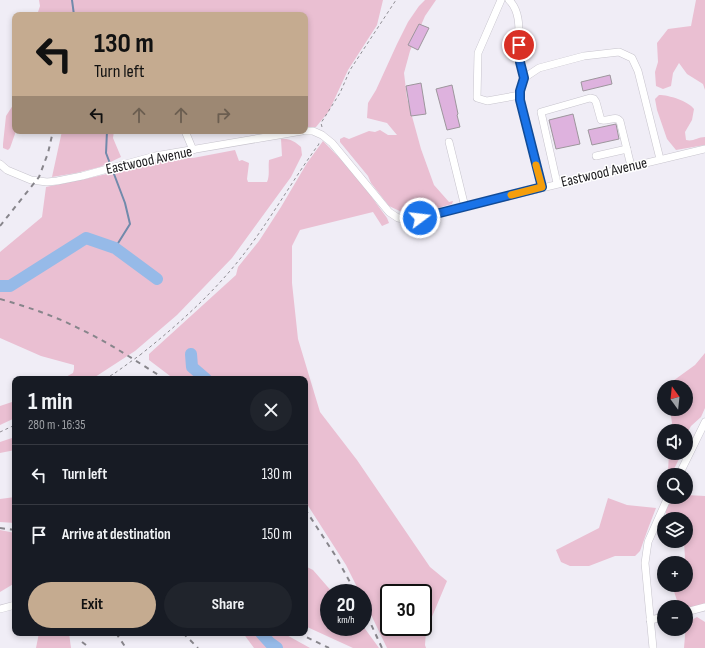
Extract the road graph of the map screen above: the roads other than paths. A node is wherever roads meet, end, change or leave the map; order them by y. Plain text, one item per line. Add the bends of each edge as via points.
1 (501, 0) edge
2 (509, 0) edge
3 (524, 78) junction
4 (520, 95) junction
5 (308, 130) edge
6 (186, 134) edge
7 (285, 134) edge
8 (449, 142) dead end
9 (627, 149) junction
10 (705, 149) edge
11 (193, 150) junction
12 (596, 156) dead end
13 (660, 159) junction
14 (0, 164) edge
15 (631, 166) junction
16 (557, 184) junction
17 (542, 187) junction
18 (465, 207) junction
19 (705, 422) edge
20 (682, 468) edge
21 (665, 504) edge
22 (12, 606) edge
23 (705, 607) edge
24 (0, 609) edge
25 (693, 610) edge
26 (657, 618) edge
27 (650, 620) junction
28 (653, 648) edge

1 - 4 street via 478,53 477,98 487,101
2 - 3 street via 518,12 520,62
3 - 4 street
3 - 13 street via 539,68 584,56 619,52 632,58 640,78
4 - 17 street
5 - 18 street, Eastwood Avenue via 319,133 332,143 395,216 409,220
6 - 11 street
7 - 11 street, Eastwood Avenue
8 - 18 street
9 - 12 street
9 - 15 street
9 - 16 street via 620,121 615,118 601,120 594,99 541,112
10 - 13 street, Eastwood Avenue
11 - 14 street, Eastwood Avenue via 156,156 57,181 37,181 21,177
13 - 15 street, Eastwood Avenue
15 - 16 street, Eastwood Avenue
16 - 17 street, Eastwood Avenue
17 - 18 street, Eastwood Avenue
19 - 20 street
21 - 27 street via 647,547 645,569
22 - 24 street
23 - 25 street
26 - 27 street
27 - 28 street

